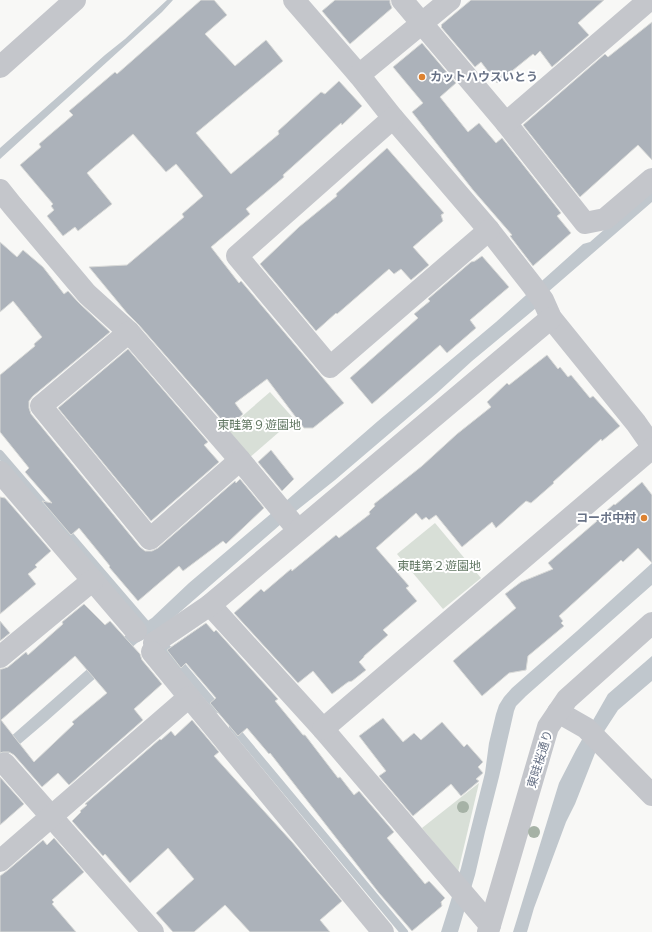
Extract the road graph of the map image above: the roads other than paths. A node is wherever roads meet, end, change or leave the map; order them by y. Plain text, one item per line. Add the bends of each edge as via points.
1 (75, 0) edge
2 (294, 0) edge
3 (402, 0) edge
4 (450, 0) edge
5 (649, 0) edge
6 (423, 23) junction
7 (0, 67) edge
8 (360, 75) junction
9 (393, 118) junction
10 (506, 123) junction
11 (652, 179) edge
12 (0, 190) edge
13 (489, 230) junction
14 (542, 301) junction
15 (129, 332) junction
16 (652, 447) edge
17 (240, 460) junction
18 (2, 478) edge
19 (288, 518) junction
20 (93, 580) junction
21 (210, 605) junction
22 (652, 623) edge
23 (136, 631) dead end
24 (0, 657) edge
25 (189, 697) junction
26 (558, 712) junction
27 (323, 729) junction
28 (5, 764) dead end
29 (652, 795) edge
30 (51, 817) junction
31 (0, 861) edge
32 (489, 929) edge
33 (153, 932) edge
34 (383, 932) edge

1 - 7 street
2 - 8 street
3 - 6 street
4 - 6 street
5 - 10 street
6 - 8 street
6 - 10 street
8 - 9 street
9 - 13 street
9 - 13 street via 237,256 330,367
10 - 11 street via 585,223 605,219
12 - 15 street via 87,294
13 - 14 street
14 - 16 street
14 - 19 street
15 - 17 street
15 - 17 street via 41,406 150,539
16 - 27 street
17 - 19 street
18 - 20 street
19 - 21 street
20 - 23 street
20 - 24 street
21 - 25 street via 156,644
21 - 27 street
22 - 26 street, 東畦桜通り via 567,699
25 - 30 street
25 - 34 street
26 - 29 street via 586,728
26 - 32 street, 東畦桜通り via 548,728
27 - 32 street
28 - 30 street
30 - 31 street
30 - 33 street

